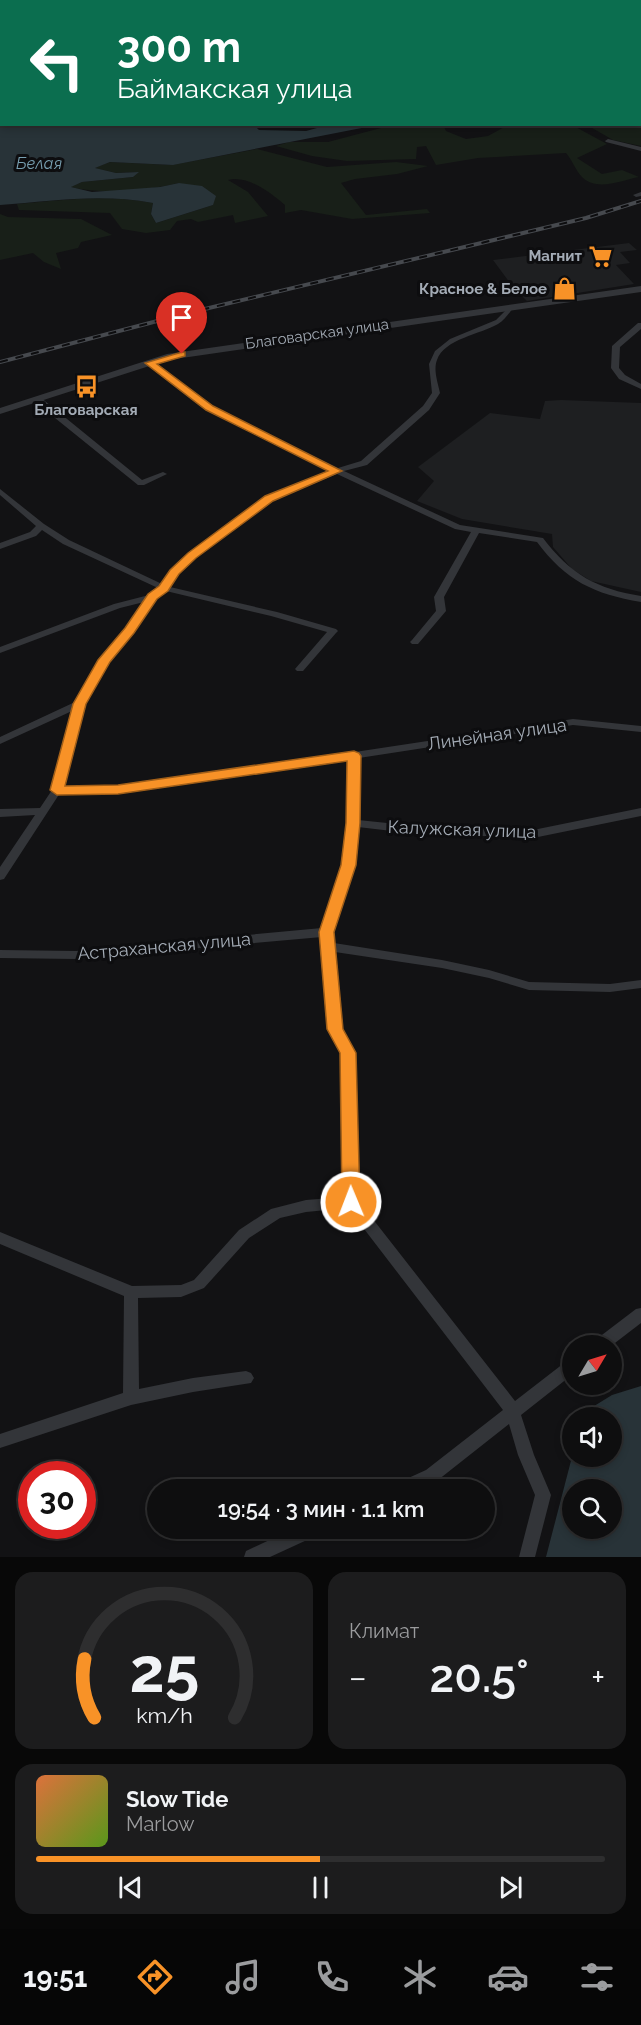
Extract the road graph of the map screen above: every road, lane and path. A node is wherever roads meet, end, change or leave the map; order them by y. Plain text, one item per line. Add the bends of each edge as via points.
1 (608, 141) dead end
2 (641, 148) edge
3 (641, 289) edge
4 (511, 307) junction
5 (641, 325) edge
6 (150, 363) junction
7 (641, 387) edge
8 (37, 399) junction
9 (0, 411) edge
10 (337, 471) junction
11 (163, 474) dead end
12 (0, 491) edge
13 (41, 526) junction
14 (476, 530) junction
15 (0, 546) edge
16 (164, 588) junction
17 (152, 597) junction
18 (641, 599) edge
19 (415, 642) dead end
20 (0, 650) edge
21 (300, 669) dead end
22 (79, 704) junction
23 (641, 729) edge
24 (0, 741) edge
25 (354, 756) junction
26 (57, 790) junction
27 (42, 811) junction
28 (641, 812) edge
29 (0, 813) edge
30 (353, 823) junction
31 (0, 876) edge
32 (327, 932) junction
33 (329, 947) junction
34 (0, 954) edge
35 (641, 984) edge
36 (351, 1202) junction
37 (0, 1238) edge
38 (131, 1292) junction
39 (641, 1314) edge
40 (613, 1335) edge
41 (562, 1373) edge
42 (246, 1378) dead end
43 (131, 1398) junction
44 (512, 1410) junction
45 (0, 1442) edge
46 (422, 1479) edge
47 (290, 1539) edge
48 (252, 1557) edge
49 (527, 1557) edge

1 - 2 street
3 - 4 street, Благоварская улица
4 - 6 street, Благоварская улица via 207,350
4 - 10 street via 498,320 443,348 434,358 436,393 426,408 363,463
5 - 7 street via 616,346 615,368 622,377
6 - 8 street, Благоварская улица
6 - 10 street via 209,408
8 - 9 street, Благоварская улица
8 - 11 street via 141,483
10 - 14 street via 458,527
10 - 16 street via 269,499 192,555
12 - 13 street
13 - 15 street via 33,534
13 - 16 street via 66,542
14 - 18 street via 540,540 554,561 586,585
14 - 19 street via 439,597 441,611
16 - 17 street
16 - 21 street via 333,631
17 - 20 street via 117,606
17 - 22 street via 104,660
22 - 24 street
22 - 26 street
23 - 25 street, Линейная улица via 573,722
25 - 26 street, Линейная улица via 118,789
25 - 30 street
26 - 27 street
27 - 29 street
27 - 31 street
28 - 30 street, Калужская улица via 538,833 426,831
30 - 32 street via 349,865
32 - 33 street
32 - 34 street, Астраханская улица via 76,955
33 - 35 street via 442,964 529,986 610,988
33 - 36 street via 335,1029 348,1053
36 - 38 street via 276,1213 244,1234 199,1284 181,1291
36 - 44 street
37 - 38 street
38 - 43 street
39 - 40 street
41 - 44 street
42 - 43 street
43 - 45 street
44 - 46 street
44 - 49 street via 543,1495
47 - 48 street

